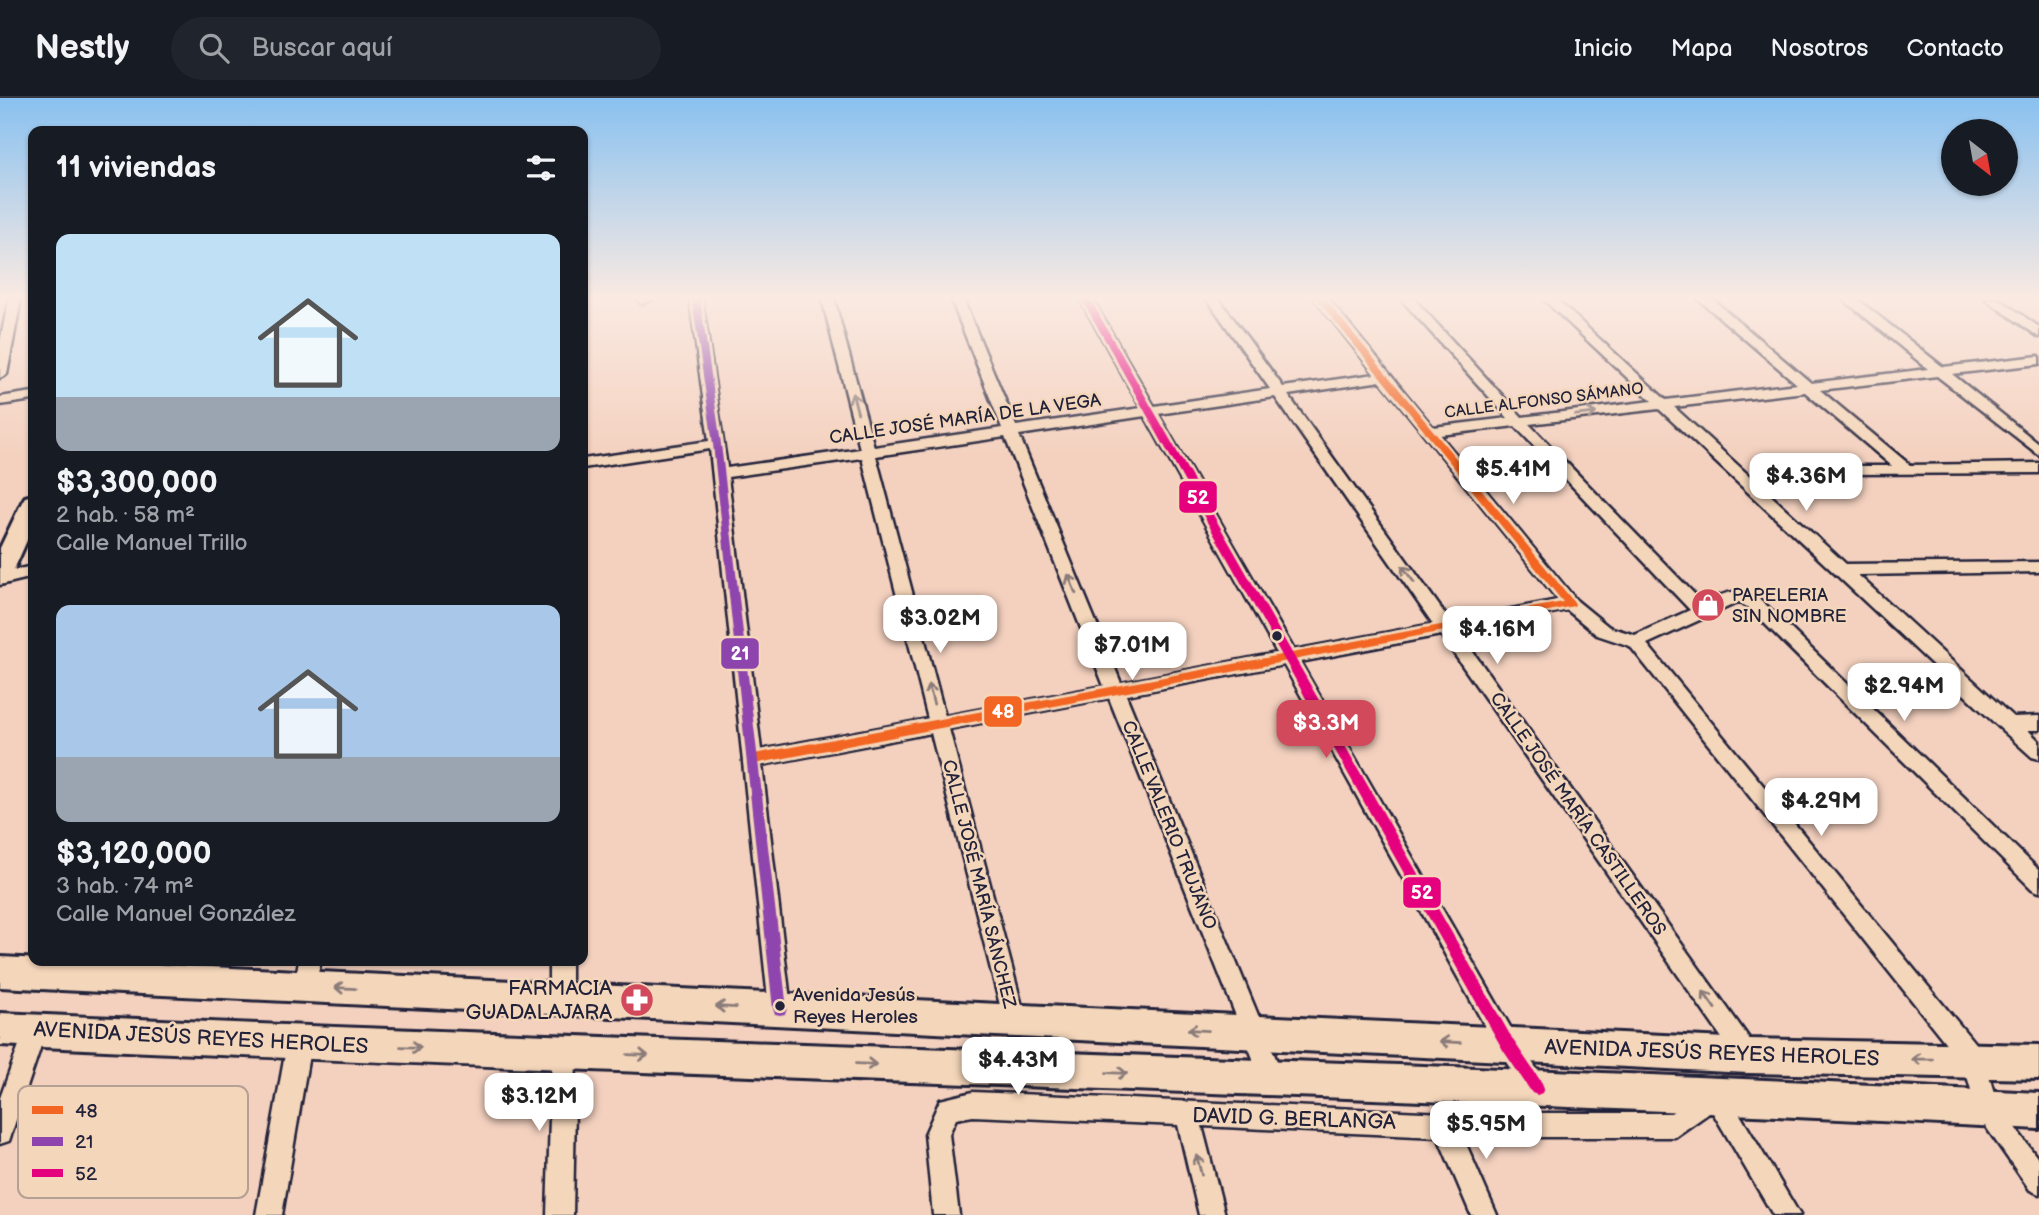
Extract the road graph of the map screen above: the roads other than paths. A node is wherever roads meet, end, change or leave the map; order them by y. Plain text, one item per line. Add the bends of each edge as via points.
1 (704, 351) edge
2 (842, 351) edge
3 (978, 351) edge
4 (1115, 351) edge
5 (1250, 351) edge
6 (1362, 351) edge
7 (1454, 351) edge
8 (1604, 351) edge
9 (1767, 351) edge
10 (1915, 351) edge
11 (2, 353) edge
12 (2039, 360) edge
13 (1941, 372) junction
14 (0, 374) edge
15 (1382, 377) junction
16 (1810, 387) junction
17 (1279, 393) junction
18 (28, 397) edge
19 (0, 401) edge
20 (1660, 405) junction
21 (1149, 412) junction
22 (1518, 421) junction
23 (1011, 432) junction
24 (1428, 432) junction
25 (717, 444) junction
26 (2039, 452) edge
27 (868, 453) junction
28 (588, 463) edge
29 (1904, 468) junction
30 (2039, 468) edge
31 (1852, 471) dead end
32 (720, 474) junction
33 (28, 513) edge
34 (2039, 567) edge
35 (1841, 570) junction
36 (28, 573) edge
37 (0, 576) edge
38 (1570, 604) junction
39 (1702, 612) junction
40 (1447, 628) junction
41 (1636, 642) junction
42 (1291, 658) junction
43 (1115, 691) junction
44 (2039, 723) edge
45 (938, 724) junction
46 (2008, 724) junction
47 (2039, 752) edge
48 (754, 760) junction
49 (2039, 883) edge
50 (560, 966) edge
51 (58, 967) edge
52 (0, 972) edge
53 (307, 973) edge
54 (560, 998) junction
55 (780, 1009) junction
56 (1015, 1021) junction
57 (0, 1029) edge
58 (35, 1031) junction
59 (1253, 1033) junction
60 (299, 1043) junction
61 (1508, 1045) junction
62 (564, 1053) junction
63 (1748, 1056) junction
64 (1974, 1060) junction
65 (2039, 1062) edge
66 (1272, 1078) junction
67 (1536, 1088) junction
68 (1715, 1094) junction
69 (1987, 1109) junction
70 (2039, 1111) edge
71 (1187, 1114) junction
72 (1445, 1125) junction
73 (0, 1132) edge
74 (2039, 1181) edge
75 (269, 1215) edge
76 (560, 1215) edge
77 (946, 1215) edge
78 (1212, 1215) edge
79 (1483, 1215) edge
80 (1787, 1215) edge

1 - 25 street
27 -> 2 street, CALLE JOSÉ MARÍA SÁNCHEZ
3 - 23 street, CALLE VALERIO TRUJANO
4 - 21 street
5 - 17 street, CALLE JOSÉ MARÍA CASTILLEROS
6 - 15 street
7 - 22 street
8 - 20 street
9 - 16 street
10 - 13 street
11 - 14 street
12 - 13 street, CALLE ALFONSO SÁMANO
13 - 16 street, CALLE ALFONSO SÁMANO
13 - 26 street
15 - 17 street, CALLE JOSÉ MARÍA DE LA VEGA
15 - 24 street
16 - 20 street, CALLE ALFONSO SÁMANO
16 - 29 street
17 - 21 street, CALLE JOSÉ MARÍA DE LA VEGA
40 -> 17 street, CALLE JOSÉ MARÍA CASTILLEROS
18 - 19 street
22 -> 20 street, CALLE ALFONSO SÁMANO
20 - 35 street
21 - 23 street, CALLE JOSÉ MARÍA DE LA VEGA
21 - 42 street
22 - 24 street, CALLE ALFONSO SÁMANO
22 - 39 street
23 - 27 street, CALLE JOSÉ MARÍA DE LA VEGA
43 -> 23 street, CALLE VALERIO TRUJANO
24 - 38 street
25 - 28 street
25 - 32 street
27 - 32 street, CALLE JOSÉ MARÍA DE LA VEGA
45 -> 27 street, CALLE JOSÉ MARÍA SÁNCHEZ
29 - 30 street
29 - 31 street
32 - 48 street
33 - 37 street
34 - 35 street
35 - 46 street
36 - 37 street
38 - 40 street
38 - 41 street via 1603,631
39 - 41 street
39 - 49 street via 1742,596 1756,606
40 - 42 street
63 -> 40 street, CALLE JOSÉ MARÍA CASTILLEROS
41 - 64 street
42 - 43 street
42 - 61 street
43 - 45 street
43 - 59 street, CALLE VALERIO TRUJANO
44 - 46 street
45 - 48 street
45 - 56 street, CALLE JOSÉ MARÍA SÁNCHEZ
46 - 47 street
48 - 55 street
50 - 54 street
51 - 52 street, AVENIDA JESÚS REYES HEROLES
51 - 53 street, AVENIDA JESÚS REYES HEROLES
54 -> 53 street, AVENIDA JESÚS REYES HEROLES
55 -> 54 street, AVENIDA JESÚS REYES HEROLES
55 - 56 street, AVENIDA JESÚS REYES HEROLES
59 -> 56 street, AVENIDA JESÚS REYES HEROLES
57 - 58 street, AVENIDA JESÚS REYES HEROLES
58 - 60 street, AVENIDA JESÚS REYES HEROLES
58 - 73 street
61 -> 59 street, AVENIDA JESÚS REYES HEROLES
59 - 66 street, CALLE VALERIO TRUJANO
60 -> 62 street, AVENIDA JESÚS REYES HEROLES
60 - 75 street
61 - 63 street, AVENIDA JESÚS REYES HEROLES
61 - 67 street
62 -> 66 street, AVENIDA JESÚS REYES HEROLES
62 - 76 street
64 -> 63 street, AVENIDA JESÚS REYES HEROLES
64 - 65 street, AVENIDA JESÚS REYES HEROLES
64 - 69 street
66 - 67 street, AVENIDA JESÚS REYES HEROLES
67 - 68 street, AVENIDA JESÚS REYES HEROLES
68 - 69 street, AVENIDA JESÚS REYES HEROLES
68 - 72 street, DAVID G. BERLANGA via 1675,1125
68 - 80 street
69 - 70 street, AVENIDA JESÚS REYES HEROLES
69 - 74 street
71 - 72 street, DAVID G. BERLANGA
71 - 77 street, DAVID G. BERLANGA via 973,1104 948,1108 937,1134
78 -> 71 street
72 - 79 street

